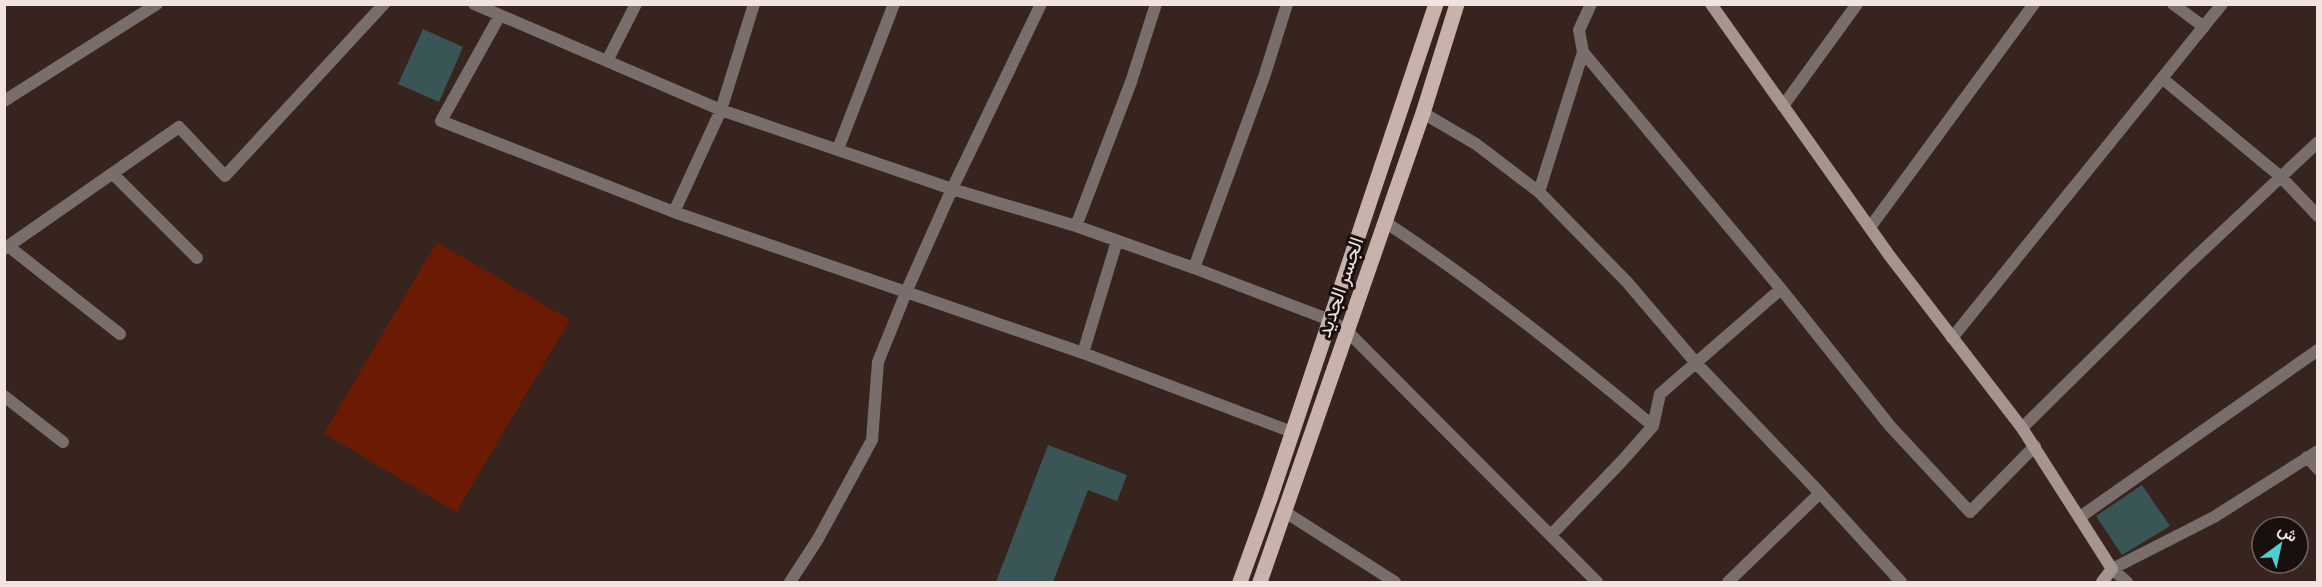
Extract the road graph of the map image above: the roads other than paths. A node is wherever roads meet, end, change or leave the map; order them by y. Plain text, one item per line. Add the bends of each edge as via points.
1 (157, 4) edge
2 (384, 4) edge
3 (636, 4) edge
4 (753, 4) edge
5 (894, 4) edge
6 (1041, 4) edge
7 (1156, 4) edge
8 (1287, 4) edge
9 (1436, 4) edge
10 (1457, 4) edge
11 (1590, 4) edge
12 (1857, 4) edge
13 (2034, 4) edge
14 (2173, 4) edge
15 (2222, 4) edge
16 (478, 5) edge
17 (1711, 5) edge
18 (500, 15) junction
19 (2204, 27) junction
20 (1583, 52) junction
21 (607, 61) junction
22 (2163, 79) junction
23 (4, 102) edge
24 (1783, 106) junction
25 (721, 110) junction
26 (1423, 113) junction
27 (2318, 142) edge
28 (838, 149) junction
29 (113, 174) junction
30 (2281, 177) junction
31 (952, 189) junction
32 (1539, 192) junction
33 (674, 212) junction
34 (2318, 216) edge
35 (1385, 222) junction
36 (1076, 226) junction
37 (1871, 226) junction
38 (1117, 241) junction
39 (7, 248) edge
40 (197, 258) dead end
41 (1194, 268) junction
42 (1781, 289) junction
43 (907, 291) junction
44 (1330, 320) junction
45 (1347, 331) junction
46 (120, 334) dead end
47 (1952, 338) junction
48 (2318, 350) edge
49 (1083, 353) junction
50 (1696, 363) junction
51 (4, 396) edge
52 (1653, 426) junction
53 (2022, 428) junction
54 (1292, 432) junction
55 (63, 442) dead end
56 (2035, 446) junction
57 (2312, 454) edge
58 (2318, 469) edge
59 (1820, 493) junction
60 (1285, 512) junction
61 (2080, 517) junction
62 (1551, 535) junction
63 (2112, 569) junction
64 (790, 582) edge
65 (1240, 582) edge
66 (1260, 582) edge
67 (1395, 582) edge
68 (1597, 582) edge
69 (1728, 582) edge
70 (1901, 582) edge
71 (2102, 582) edge
72 (2127, 582) edge

1 - 23 street
2 - 29 street via 225,176 179,127
3 - 21 street
4 - 25 street
5 - 28 street
6 - 31 street
7 - 36 street
8 - 41 street
9 - 44 main road, الجسر الجديد
10 - 26 main road, الجسر الجديد
11 - 20 street via 1579,30
12 - 24 street
13 - 37 street
14 - 19 street
15 - 19 street
16 - 18 street
17 - 24 street
18 - 21 street
18 - 33 street via 441,121
19 - 22 street
20 - 32 street
20 - 42 street
21 - 25 street
22 - 30 street
22 - 47 street
24 - 37 street
25 - 28 street
25 - 33 street
26 - 32 street via 1476,144
26 - 35 main road, الجسر الجديد
27 - 30 street
28 - 31 street
29 - 39 street
29 - 40 street
30 - 34 street
30 - 53 street
31 - 36 street
31 - 43 street
32 - 50 street via 1627,282
33 - 43 street
35 - 45 main road, الجسر الجديد
35 - 52 street via 1440,258
36 - 38 street
37 - 47 street
38 - 41 street
38 - 49 street
39 - 46 street
41 - 44 street
42 - 50 street
42 - 56 street via 1890,426 1970,512
43 - 49 street
43 - 64 street via 878,362 872,440
44 - 45 street
44 - 54 main road, الجسر الجديد
45 - 60 main road, الجسر الجديد
45 - 62 street
47 - 53 street
48 - 61 street
49 - 54 street
50 - 52 street via 1660,394
50 - 59 street
51 - 55 street
52 - 62 street
53 - 56 street
54 - 65 main road, الجسر الجديد
56 - 61 street
57 - 58 street
57 - 63 street via 2214,517
59 - 69 street
59 - 70 street
60 - 66 main road, الجسر الجديد
60 - 67 street
61 - 63 street
62 - 68 street
63 - 71 street
63 - 72 street

